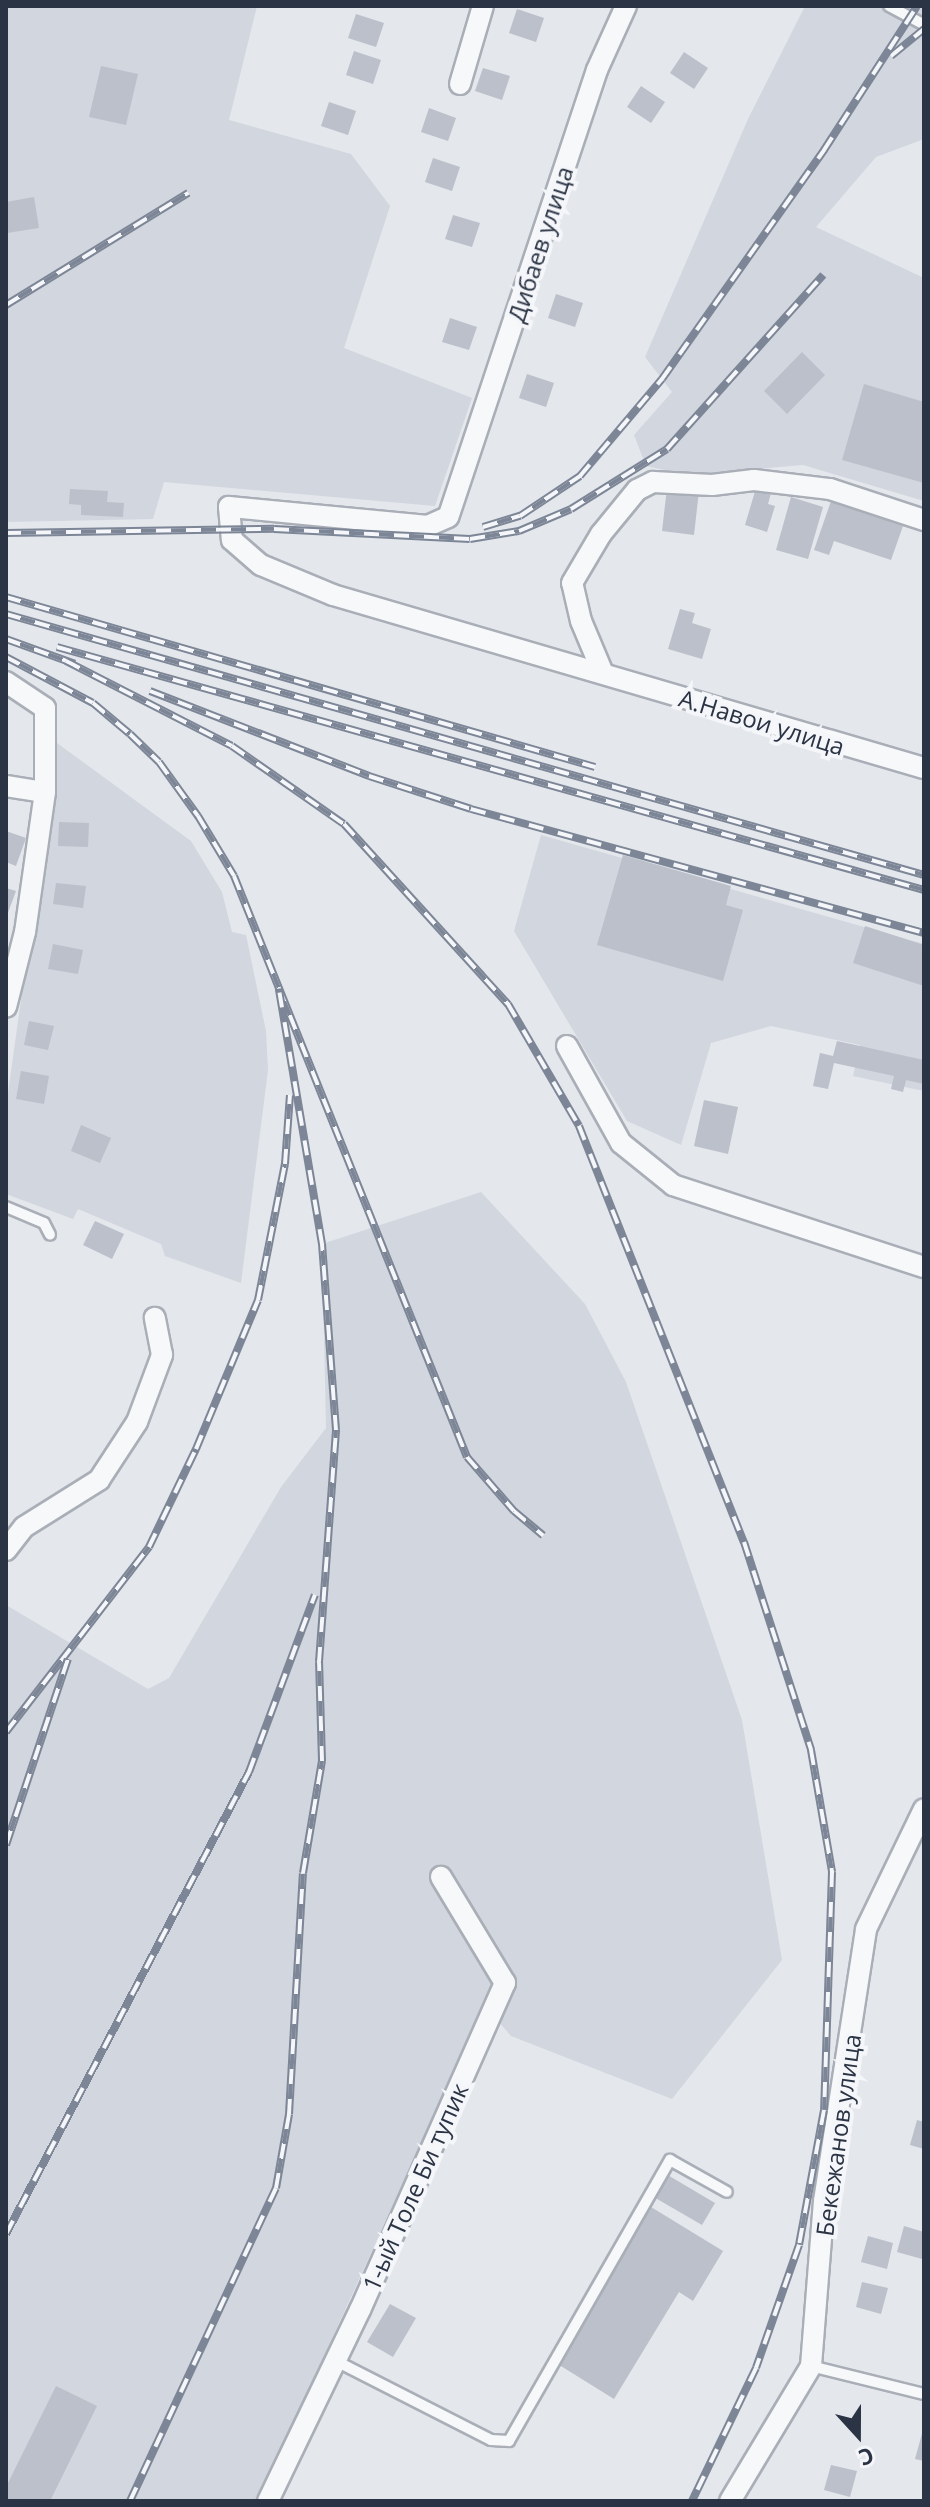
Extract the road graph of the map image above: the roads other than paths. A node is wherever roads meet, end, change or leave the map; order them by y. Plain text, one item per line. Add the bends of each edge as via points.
1 (483, 6) edge
2 (626, 6) edge
3 (889, 6) edge
4 (924, 25) edge
5 (460, 84) dead end
6 (924, 520) edge
7 (602, 671) junction
8 (6, 682) edge
9 (924, 768) edge
10 (6, 786) edge
11 (45, 792) junction
12 (6, 1007) edge
13 (567, 1046) dead end
14 (6, 1207) edge
15 (50, 1235) dead end
16 (924, 1267) edge
17 (155, 1318) dead end
18 (6, 1550) edge
19 (924, 1809) edge
20 (441, 1877) dead end
21 (727, 2192) dead end
22 (336, 2361) junction
23 (811, 2366) junction
24 (924, 2394) edge
25 (268, 2501) edge
26 (730, 2501) edge

1 - 5 street
2 - 7 street, Дибаев улица via 597,70 448,517 428,526 229,507 232,540 261,565 333,595
3 - 4 lane
6 - 7 street via 830,489 754,480 712,485 653,482 624,503 572,583
7 - 9 street, А.Навои улица via 725,713
8 - 11 street via 45,708
10 - 11 street
11 - 12 street via 25,932
13 - 16 street via 621,1143 673,1185
14 - 15 lane via 44,1223
17 - 18 street via 162,1355 137,1422 99,1480 24,1527
19 - 23 street, Бекежанов улица via 866,1929 824,2201
20 - 22 street, 1-ый Толе Би тупик via 505,1983
21 - 22 lane via 670,2160 509,2441 491,2440
22 - 25 street, 1-ый Толе Би тупик
23 - 24 lane
23 - 26 street, Бекежанов улица

